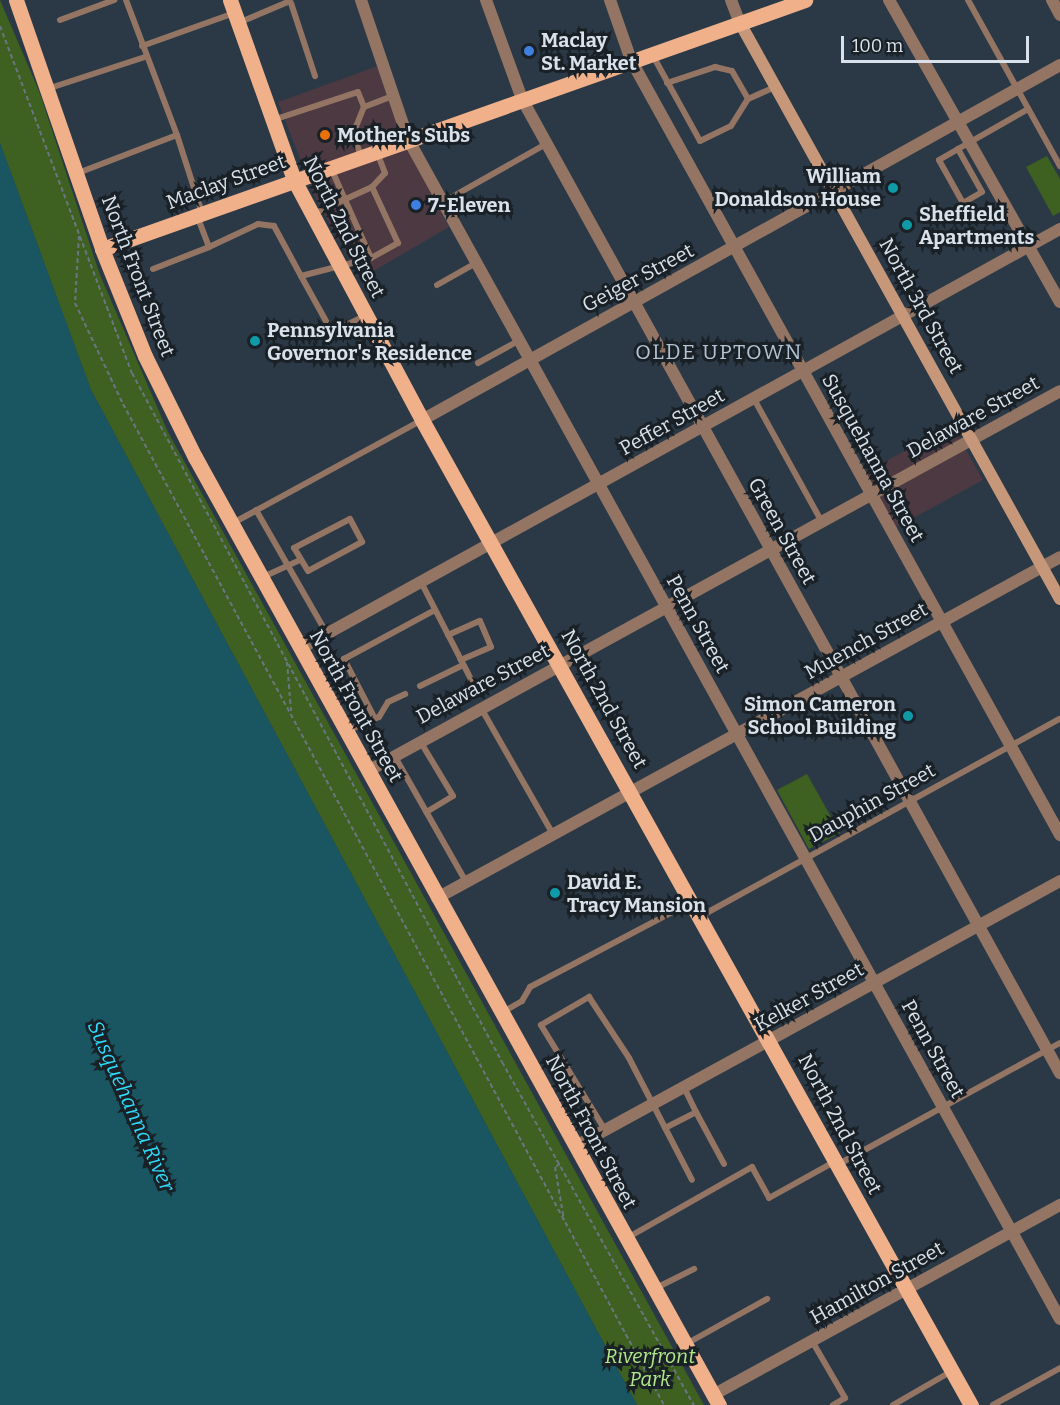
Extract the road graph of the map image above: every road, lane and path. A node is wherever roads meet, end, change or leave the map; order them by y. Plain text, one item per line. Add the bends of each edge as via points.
1 (16, 0) edge
2 (114, 0) edge
3 (126, 0) edge
4 (361, 0) edge
5 (486, 0) edge
6 (610, 0) edge
7 (731, 0) edge
8 (803, 0) edge
9 (889, 0) edge
10 (968, 0) edge
11 (1052, 0) edge
12 (290, 2) edge
13 (234, 12) edge
14 (1060, 15) edge
15 (60, 20) dead end
16 (741, 23) junction
17 (142, 46) junction
18 (652, 54) junction
19 (145, 57) junction
20 (631, 60) junction
21 (1060, 65) edge
22 (315, 76) dead end
23 (667, 83) junction
24 (778, 86) junction
25 (47, 89) junction
26 (1017, 90) junction
27 (393, 96) junction
28 (522, 99) junction
29 (748, 99) junction
30 (364, 107) junction
31 (1028, 109) junction
32 (959, 119) junction
33 (273, 121) junction
34 (177, 135) junction
35 (408, 139) junction
36 (971, 141) junction
37 (546, 144) junction
38 (958, 149) junction
39 (376, 150) junction
40 (361, 156) junction
41 (1060, 166) edge
42 (330, 167) junction
43 (76, 174) junction
44 (294, 180) junction
45 (372, 187) junction
46 (835, 192) junction
47 (340, 200) junction
48 (443, 202) junction
49 (199, 214) junction
50 (312, 214) junction
51 (1060, 229) edge
52 (79, 233) dead end
53 (209, 247) junction
54 (736, 248) junction
55 (1030, 248) junction
56 (102, 249) junction
57 (371, 258) junction
58 (477, 262) junction
59 (339, 265) junction
60 (153, 269) dead end
61 (301, 276) junction
62 (437, 285) dead end
63 (633, 302) junction
64 (1060, 302) edge
65 (366, 315) junction
66 (904, 317) junction
67 (520, 340) junction
68 (531, 360) junction
69 (478, 363) dead end
70 (804, 372) junction
71 (1060, 391) edge
72 (754, 399) junction
73 (422, 420) junction
74 (703, 428) junction
75 (972, 440) junction
76 (598, 485) junction
77 (872, 494) junction
78 (256, 510) junction
79 (822, 522) junction
80 (233, 523) junction
81 (491, 544) junction
82 (771, 550) junction
83 (1060, 557) edge
84 (300, 560) junction
85 (289, 565) junction
86 (1042, 567) junction
87 (263, 577) junction
88 (421, 582) junction
89 (1060, 599) edge
90 (666, 607) junction
91 (435, 610) junction
92 (942, 621) junction
93 (327, 634) junction
94 (448, 635) junction
95 (301, 648) junction
96 (287, 662) dead end
97 (462, 662) junction
98 (561, 664) junction
99 (841, 677) junction
100 (420, 686) dead end
101 (477, 691) dead end
102 (405, 694) dead end
103 (481, 708) junction
104 (291, 714) junction
105 (375, 719) junction
106 (1060, 719) edge
107 (346, 732) junction
108 (736, 734) junction
109 (420, 741) junction
110 (1011, 747) junction
111 (394, 755) junction
112 (368, 771) junction
113 (631, 792) junction
114 (910, 802) junction
115 (426, 812) junction
116 (553, 835) junction
117 (1060, 836) edge
118 (806, 859) junction
119 (1060, 881) edge
120 (466, 882) junction
121 (437, 898) junction
122 (692, 901) junction
123 (700, 916) junction
124 (978, 926) junction
125 (874, 983) junction
126 (502, 1013) junction
127 (770, 1040) junction
128 (1060, 1043) edge
129 (1047, 1050) junction
130 (1060, 1073) edge
131 (684, 1087) junction
132 (652, 1105) junction
133 (943, 1107) junction
134 (696, 1112) junction
135 (664, 1128) junction
136 (605, 1131) junction
137 (576, 1146) junction
138 (836, 1163) junction
139 (560, 1164) dead end
140 (724, 1164) dead end
141 (692, 1179) dead end
142 (1060, 1205) edge
143 (564, 1221) junction
144 (1012, 1232) junction
145 (624, 1240) junction
146 (694, 1269) dead end
147 (907, 1289) junction
148 (652, 1290) junction
149 (767, 1299) dead end
150 (1060, 1319) edge
151 (812, 1341) junction
152 (684, 1346) junction
153 (1060, 1368) edge
154 (952, 1370) junction
155 (716, 1400) edge
156 (664, 1405) edge
157 (833, 1405) edge
158 (893, 1405) edge
159 (971, 1405) edge
160 (993, 1405) edge

1 - 25 main road, North Front Street
2 - 15 lane
3 - 17 lane
4 - 27 street, Penn Street
5 - 28 street, Green Street
6 - 20 street, Susquehanna Street
7 - 16 street, North 3rd Street
8 - 16 main road, Maclay Street
9 - 32 street
10 - 26 lane
11 - 14 street
12 - 13 lane
12 - 22 lane
13 - 17 lane
13 - 33 main road, North 2nd Street
16 - 18 main road, Maclay Street
16 - 24 main road, North 3rd Street
17 - 19 lane
18 - 20 main road, Maclay Street
18 - 23 lane
19 - 25 lane
19 - 34 lane
20 - 28 main road, Maclay Street
20 - 54 street, Susquehanna Street
21 - 26 street, Geiger Street
23 - 29 lane via 716,67 732,71
23 - 29 lane via 700,141 731,126
24 - 29 lane
24 - 46 main road, North 3rd Street
25 - 43 main road, North Front Street
26 - 31 lane
26 - 32 street, Geiger Street
27 - 30 lane
27 - 35 street, Penn Street
28 - 35 main road, Maclay Street
28 - 37 street, Green Street
30 - 33 lane via 358,92
30 - 40 lane via 353,134
31 - 36 lane
31 - 41 lane
32 - 36 street
32 - 46 street, Geiger Street
33 - 44 main road, North 2nd Street
34 - 43 lane
34 - 49 lane
35 - 39 main road, Maclay Street
35 - 48 street, Penn Street
36 - 38 lane
36 - 55 street
37 - 48 lane
37 - 63 street, Green Street
38 - 38 lane via 939,160 963,203 982,192
39 - 40 main road, Maclay Street
39 - 45 lane via 385,173
40 - 42 main road, Maclay Street
42 - 44 main road, Maclay Street
42 - 47 lane
43 - 56 main road, North Front Street
44 - 49 main road, Maclay Street
44 - 50 main road, North 2nd Street
45 - 47 lane
45 - 57 lane via 398,243
46 - 54 street, Geiger Street
46 - 66 main road, North 3rd Street
47 - 50 lane
47 - 57 lane
48 - 58 street, Penn Street
49 - 53 lane
49 - 56 main road, Maclay Street
50 - 59 main road, North 2nd Street
51 - 55 street, Peffer Street
52 - 104 path via 75,303 123,404
53 - 60 lane
53 - 61 lane via 258,224 274,226
54 - 63 street, Geiger Street
54 - 70 street, Susquehanna Street
55 - 64 street
55 - 66 street, Peffer Street
56 - 80 main road, North Front Street via 145,356
57 - 59 lane
58 - 62 lane
58 - 67 street, Penn Street
59 - 61 lane via 318,276
59 - 65 main road, North 2nd Street
61 - 65 lane via 332,332
63 - 68 street, Geiger Street
63 - 74 street, Green Street
65 - 73 main road, North 2nd Street
66 - 70 street, Peffer Street
66 - 75 main road, North 3rd Street
67 - 68 street, Penn Street
67 - 69 lane
68 - 73 street, Geiger Street
68 - 76 street, Penn Street
70 - 72 street, Peffer Street
70 - 77 street, Susquehanna Street
71 - 75 street, Delaware Street
72 - 74 street, Peffer Street
72 - 79 lane
73 - 78 lane, Geiger Street
73 - 81 main road, North 2nd Street
74 - 76 street, Peffer Street
74 - 82 street, Green Street
75 - 77 street, Delaware Street
75 - 86 main road, North 3rd Street
76 - 81 street, Peffer Street
76 - 90 street, Penn Street
77 - 79 street, Delaware Street
77 - 92 street, Susquehanna Street
78 - 80 lane, Geiger Street
78 - 85 lane
79 - 82 street, Delaware Street
80 - 87 main road, North Front Street
81 - 88 street, Peffer Street
81 - 98 main road, North 2nd Street
82 - 90 street, Delaware Street
82 - 99 street, Green Street
83 - 86 street, Muench Street
84 - 84 lane via 294,548 350,519 362,542 308,571
84 - 85 lane
85 - 87 lane
85 - 93 lane
86 - 89 main road, North 3rd Street
86 - 92 street, Muench Street
87 - 95 main road, North Front Street
88 - 91 lane
88 - 93 street, Peffer Street
90 - 98 street, Delaware Street
90 - 108 street, Penn Street
91 - 94 lane
91 - 105 lane via 344,659
92 - 99 street, Muench Street
92 - 110 street, Susquehanna Street
93 - 95 street, Peffer Street
94 - 97 lane
94 - 97 lane via 480,621 491,647
95 - 107 main road, North Front Street
96 - 104 path
97 - 100 lane
97 - 101 lane
98 - 103 street, Delaware Street
98 - 113 main road, North 2nd Street
99 - 108 street, Muench Street
99 - 114 street, Green Street
102 - 105 lane via 388,702
103 - 109 street, Delaware Street
103 - 116 lane
104 - 143 path
105 - 107 lane
106 - 110 lane, Dauphin Street
107 - 112 main road, North Front Street
108 - 113 street, Muench Street
108 - 118 street, Penn Street
109 - 111 street, Delaware Street
109 - 115 lane via 453,796
110 - 114 lane, Dauphin Street
110 - 117 street, Susquehanna Street
111 - 112 street, Delaware Street
111 - 115 lane
112 - 121 main road, North Front Street
113 - 116 street, Muench Street
113 - 122 main road, North 2nd Street
114 - 118 lane, Dauphin Street
114 - 124 street, Green Street
115 - 120 lane
116 - 120 street, Muench Street
118 - 123 lane, Dauphin Street
118 - 125 street, Penn Street
119 - 124 street, Kelker Street
120 - 121 street, Muench Street
121 - 126 main road, North Front Street
122 - 123 main road, North 2nd Street
122 - 126 lane via 530,987 522,1001
123 - 127 main road, North 2nd Street
124 - 125 street, Kelker Street
124 - 129 street, Green Street
125 - 127 street, Kelker Street
125 - 133 street, Penn Street
126 - 137 main road, North Front Street
127 - 131 street, Kelker Street
127 - 138 main road, North 2nd Street
128 - 129 lane
129 - 130 street, Green Street
129 - 133 lane
131 - 132 street, Kelker Street
131 - 134 lane
132 - 135 lane
132 - 136 street, Kelker Street
132 - 136 lane via 589,997 541,1025
133 - 138 lane
133 - 144 street, Penn Street
134 - 135 lane
134 - 140 lane
135 - 141 lane
136 - 137 street, Kelker Street
137 - 145 main road, North Front Street
138 - 145 lane via 769,1198 752,1167
138 - 147 main road, North 2nd Street
139 - 143 path via 555,1167
142 - 144 street, Hamilton Street
143 - 156 path
144 - 147 street, Hamilton Street
144 - 150 street, Penn Street
145 - 148 main road, North Front Street
146 - 148 lane
147 - 151 street, Hamilton Street
147 - 154 main road, North 2nd Street
148 - 152 main road, North Front Street
149 - 152 lane
151 - 155 street, Hamilton Street
151 - 157 lane via 844,1398
152 - 155 main road, North Front Street
153 - 160 lane
154 - 158 lane
154 - 159 main road, North 2nd Street

